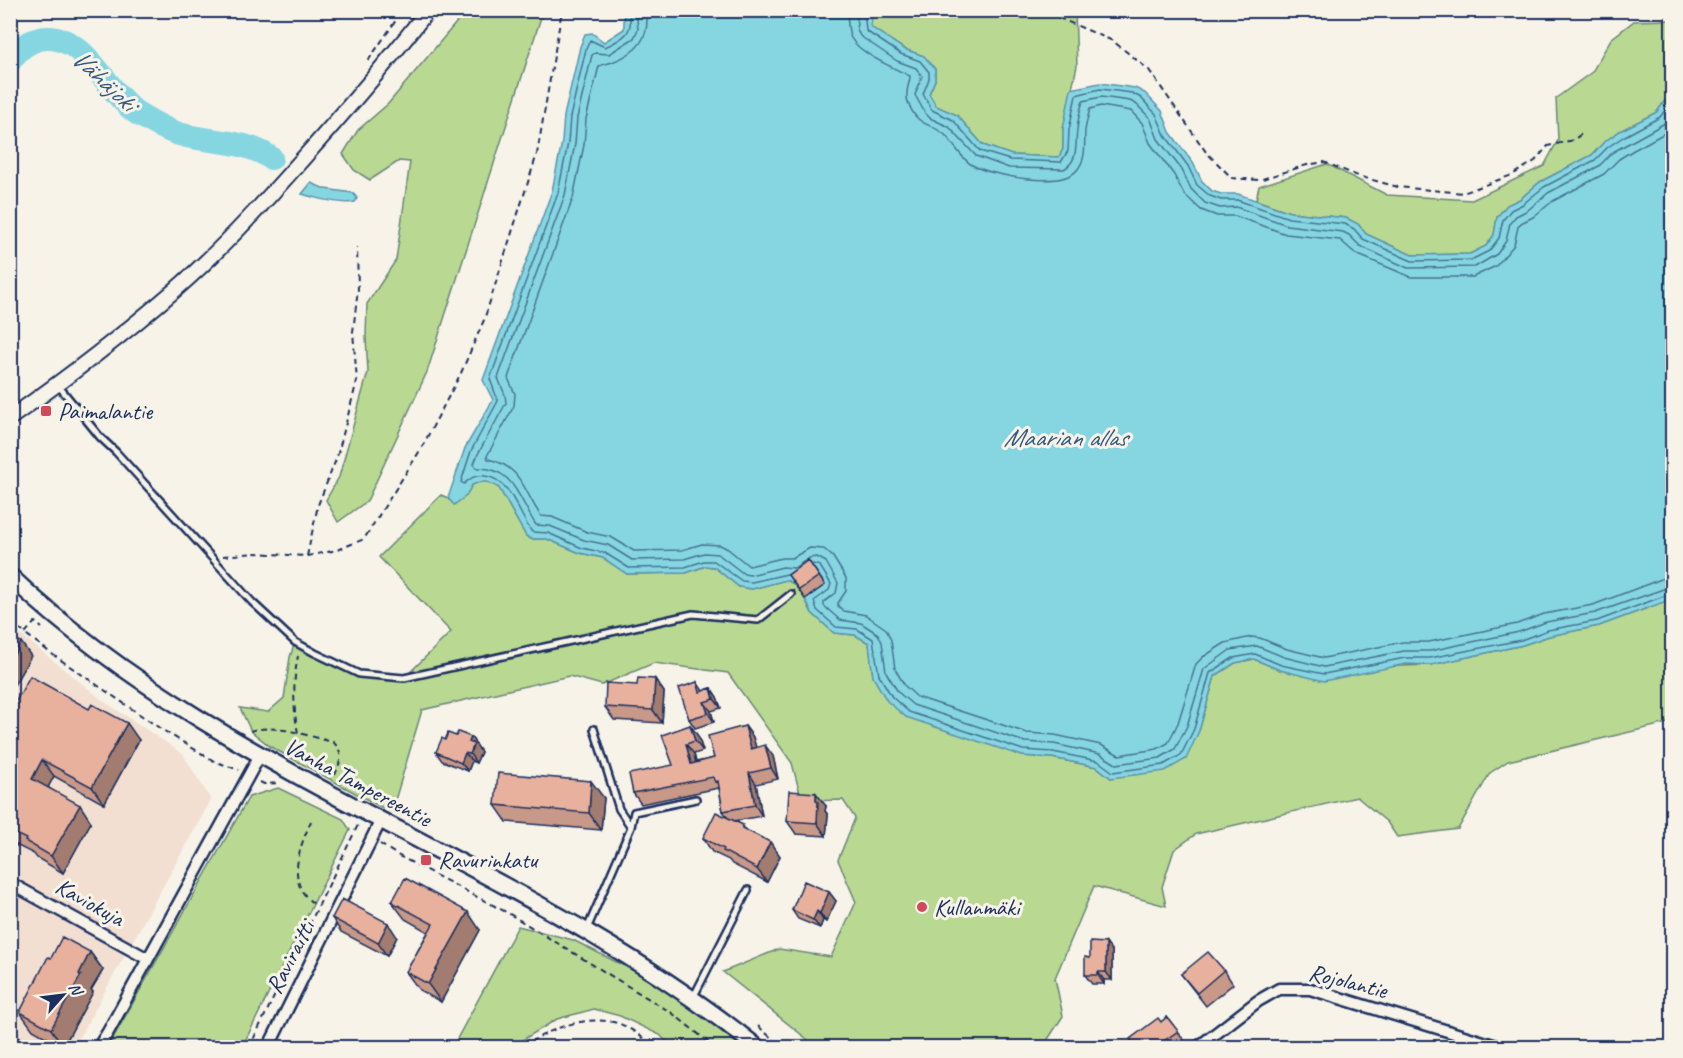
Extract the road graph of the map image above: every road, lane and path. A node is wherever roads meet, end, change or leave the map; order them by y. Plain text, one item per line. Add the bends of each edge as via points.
1 (403, 10) edge
2 (428, 10) edge
3 (562, 10) edge
4 (1051, 10) edge
5 (367, 62) dead end
6 (1583, 133) dead end
7 (357, 247) dead end
8 (57, 384) junction
9 (10, 418) edge
10 (307, 556) junction
11 (212, 558) junction
12 (10, 576) edge
13 (791, 594) dead end
14 (10, 622) edge
15 (42, 628) dead end
16 (25, 633) junction
17 (300, 645) junction
18 (594, 729) dead end
19 (298, 733) junction
20 (235, 741) junction
21 (260, 755) junction
22 (241, 771) dead end
23 (335, 775) dead end
24 (696, 798) dead end
25 (381, 820) junction
26 (311, 821) dead end
27 (358, 825) dead end
28 (632, 827) junction
29 (383, 846) dead end
30 (10, 883) edge
31 (748, 890) dead end
32 (317, 906) junction
33 (586, 931) junction
34 (148, 959) junction
35 (693, 998) junction
36 (759, 1026) dead end
37 (98, 1047) edge
38 (249, 1047) edge
39 (268, 1047) edge
40 (522, 1047) edge
41 (655, 1047) edge
42 (716, 1047) edge
43 (758, 1047) edge
44 (783, 1047) edge
45 (1197, 1047) edge
46 (1503, 1047) edge

1 - 5 path
2 - 8 street via 323,137 217,251 176,289
3 - 10 path via 537,154 484,320 461,373 421,449 364,539
4 - 6 path via 1059,18 1113,41 1149,70 1206,152 1232,178 1259,180 1324,162 1398,187 1463,193 1512,176 1548,146 1573,140
7 - 10 path via 353,332 357,381 338,457 318,505
8 - 9 street
8 - 11 lane via 100,437
10 - 11 path via 254,553
11 - 17 lane via 252,602
12 - 20 main road, Vanha Tampereentie via 92,646
13 - 17 lane via 758,620 693,614 404,678 359,674
14 - 16 path
15 - 16 path via 35,622
16 - 22 path via 161,729 214,761
17 - 19 path via 294,715
18 - 28 lane via 619,809
19 - 20 path via 262,728
19 - 23 path via 339,747 341,759
20 - 21 main road, Vanha Tampereentie
21 - 25 main road, Vanha Tampereentie
21 - 34 street
24 - 28 lane via 634,812
25 - 33 main road, Vanha Tampereentie
25 - 39 street, Raviraitti
26 - 32 path via 296,870 304,894
27 - 32 path
28 - 33 lane
29 - 42 path via 508,913 672,1013
30 - 34 street, Kaviokuja
31 - 35 lane
32 - 38 path
33 - 35 main road, Vanha Tampereentie
34 - 37 street
35 - 43 main road, Vanha Tampereentie
36 - 44 path
40 - 41 path via 556,1028 604,1021 634,1031
45 - 46 street, Rojolantie via 1279,989 1310,989

